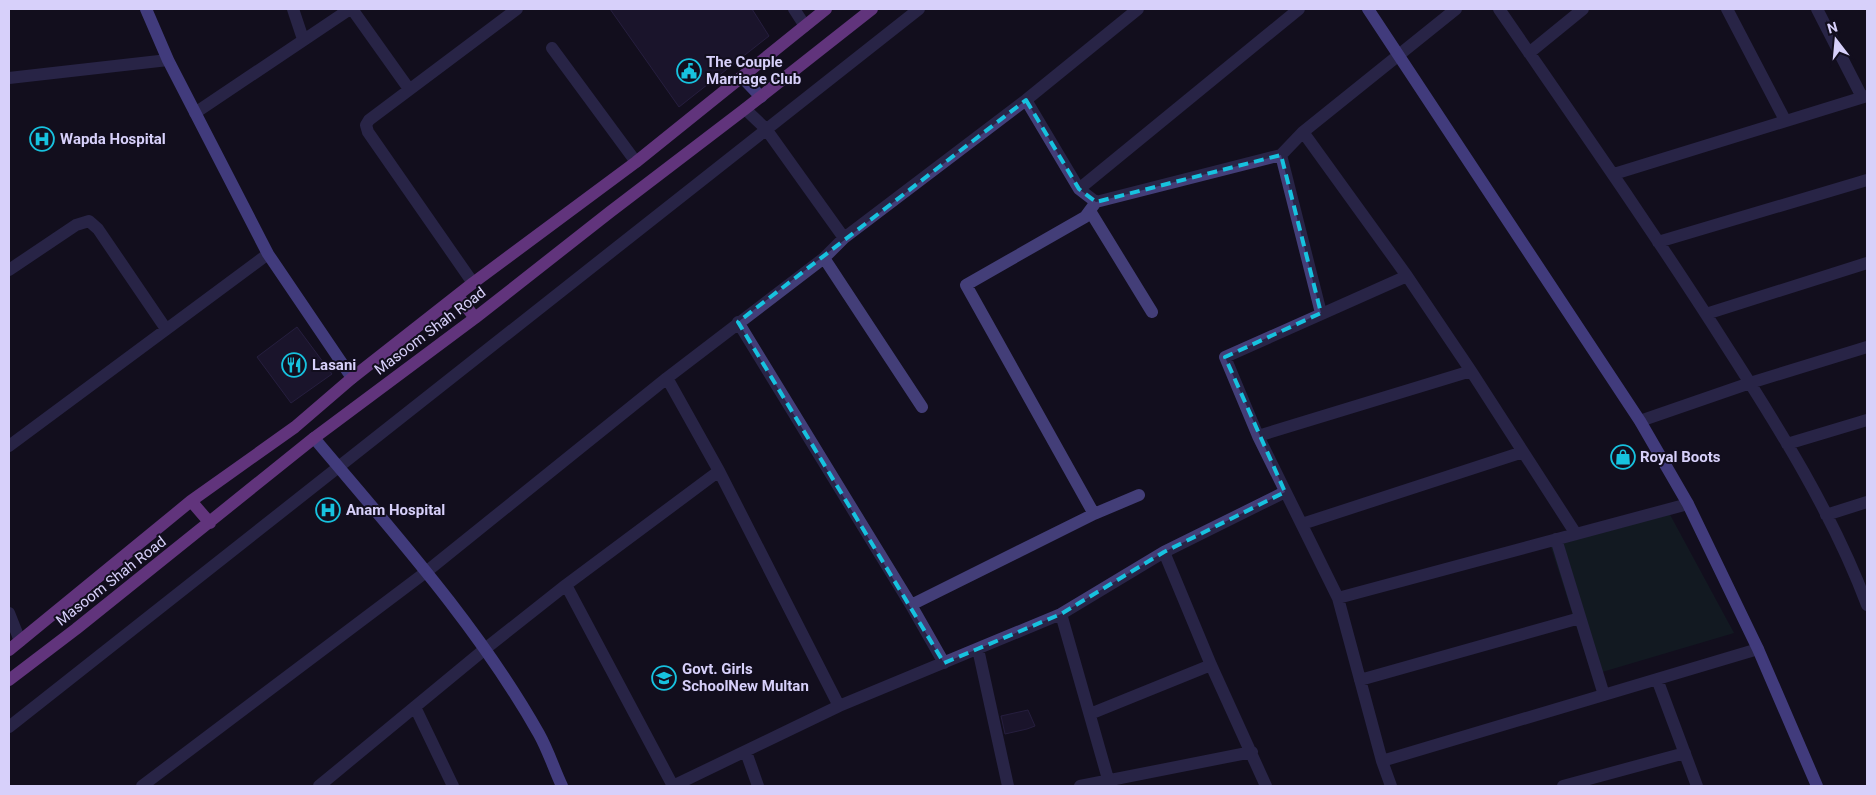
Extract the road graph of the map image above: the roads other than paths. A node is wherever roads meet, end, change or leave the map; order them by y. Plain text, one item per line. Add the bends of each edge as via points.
1 (146, 9) edge
2 (293, 9) edge
3 (351, 9) edge
4 (517, 9) edge
5 (794, 9) edge
6 (826, 9) edge
7 (872, 9) edge
8 (918, 9) edge
9 (1138, 9) edge
10 (1299, 9) edge
11 (1368, 9) edge
12 (1456, 9) edge
13 (1499, 9) edge
14 (1583, 9) edge
15 (1727, 9) edge
16 (1817, 9) edge
17 (804, 26) junction
18 (303, 39) junction
19 (552, 48) dead end
20 (1529, 53) junction
21 (1399, 54) junction
22 (168, 60) junction
23 (742, 76) junction
24 (9, 78) edge
25 (410, 89) junction
26 (761, 97) junction
27 (1865, 97) edge
28 (1026, 100) junction
29 (745, 109) junction
30 (195, 113) junction
31 (1785, 120) junction
32 (766, 129) junction
33 (1303, 132) junction
34 (1281, 155) junction
35 (636, 162) junction
36 (1614, 174) junction
37 (1867, 180) edge
38 (1079, 189) junction
39 (1093, 206) junction
40 (844, 238) junction
41 (1658, 242) junction
42 (268, 254) junction
43 (824, 258) junction
44 (1867, 263) edge
45 (9, 270) edge
46 (1407, 276) junction
47 (473, 283) junction
48 (458, 296) junction
49 (1152, 312) dead end
50 (1321, 313) junction
51 (1706, 314) junction
52 (475, 318) junction
53 (738, 322) junction
54 (166, 329) junction
55 (1867, 347) edge
56 (1471, 371) junction
57 (352, 378) junction
58 (667, 378) junction
59 (1750, 383) junction
60 (922, 407) dead end
61 (1867, 420) edge
62 (1640, 421) junction
63 (1258, 436) junction
64 (314, 438) junction
65 (1787, 444) junction
66 (9, 446) edge
67 (1523, 452) junction
68 (338, 467) junction
69 (719, 471) junction
70 (1285, 492) junction
71 (1139, 495) dead end
72 (191, 501) junction
73 (1867, 502) edge
74 (1688, 504) junction
75 (1094, 514) junction
76 (1826, 515) junction
77 (210, 523) junction
78 (1302, 524) junction
79 (1576, 534) junction
80 (1556, 539) junction
81 (1164, 552) junction
82 (426, 572) junction
83 (1863, 580) edge
84 (566, 586) junction
85 (1338, 598) junction
86 (911, 605) junction
87 (1867, 605) edge
88 (9, 613) edge
89 (1061, 614) junction
90 (1580, 618) junction
91 (20, 641) junction
92 (978, 649) junction
93 (1758, 649) junction
94 (9, 650) edge
95 (485, 650) junction
96 (944, 663) junction
97 (1211, 665) junction
98 (1657, 679) junction
99 (9, 680) edge
100 (1360, 680) junction
101 (1604, 695) junction
102 (839, 706) junction
103 (415, 707) junction
104 (1090, 714) junction
105 (9, 727) edge
106 (746, 752) junction
107 (1252, 752) junction
108 (1685, 753) junction
109 (1382, 761) junction
110 (1109, 783) edge
111 (449, 785) edge
112 (142, 786) edge
113 (319, 786) edge
114 (562, 786) edge
115 (673, 786) edge
116 (758, 786) edge
117 (1008, 786) edge
118 (1080, 786) edge
119 (1266, 786) edge
120 (1391, 786) edge
121 (1563, 786) edge
122 (1697, 786) edge
123 (1817, 786) edge

1 - 22 main road
2 - 18 street
3 - 18 street
3 - 25 street
4 - 25 street
5 - 17 street
6 - 17 main road, Masoom Shah Road
7 - 26 main road, Masoom Shah Road
8 - 32 street
9 - 28 street
10 - 38 street
11 - 21 main road
12 - 21 street
13 - 20 street
14 - 20 street
15 - 31 street
16 - 27 street
17 - 23 main road, Masoom Shah Road
18 - 30 street
19 - 35 street
20 - 36 street
21 - 33 street
21 - 62 main road
22 - 24 street
22 - 30 main road
23 - 26 main road
23 - 35 main road, Masoom Shah Road
25 - 47 street via 369,120 366,125 368,132
26 - 29 main road, Masoom Shah Road
27 - 31 street
28 - 38 street
28 - 40 street
29 - 32 street
29 - 52 main road, Masoom Shah Road
30 - 42 main road
31 - 36 street
32 - 40 street
32 - 68 street
33 - 34 street
33 - 46 street
34 - 39 street
34 - 50 street
35 - 47 main road, Masoom Shah Road
36 - 41 street
37 - 41 street
38 - 39 street
39 - 49 street
39 - 75 street via 1085,217 966,285
40 - 43 street
41 - 51 street
42 - 54 street
42 - 57 main road
43 - 53 street
43 - 60 street
44 - 51 street
45 - 54 street via 76,225 89,221 98,229
46 - 50 street
46 - 56 street
47 - 48 main road, Masoom Shah Road
48 - 52 main road
48 - 57 main road, Masoom Shah Road
50 - 63 street via 1225,357
51 - 59 street
52 - 64 main road, Masoom Shah Road
53 - 58 street
53 - 86 street
54 - 66 street
55 - 59 street
56 - 63 street
56 - 67 street
57 - 72 main road, Masoom Shah Road via 295,427
58 - 69 street
58 - 82 street
59 - 62 street
59 - 65 street
61 - 65 street
62 - 74 main road
63 - 70 street
64 - 68 main road
64 - 77 main road, Masoom Shah Road
65 - 76 street
67 - 78 street
67 - 79 street
68 - 82 main road
68 - 105 street
69 - 84 street
69 - 102 street
70 - 78 street
70 - 81 street
71 - 75 street
72 - 77 main road
72 - 91 main road, Masoom Shah Road
73 - 76 street
74 - 79 street
74 - 93 main road
75 - 86 street
76 - 83 street
77 - 99 main road, Masoom Shah Road
78 - 85 street
79 - 80 street
80 - 85 street
80 - 90 street
81 - 89 street
81 - 97 street
82 - 95 main road
82 - 112 street
83 - 87 street
84 - 95 street
84 - 115 street
85 - 100 street
86 - 96 street
88 - 91 street
89 - 92 street
89 - 104 street
90 - 100 street
90 - 101 street
91 - 94 main road, Masoom Shah Road
92 - 96 street
92 - 117 street
93 - 98 street
93 - 123 main road
95 - 103 street
95 - 114 main road via 540,735
96 - 102 street
97 - 104 street
97 - 107 street
98 - 101 street
98 - 108 street
100 - 109 street
101 - 109 street
102 - 106 street
103 - 111 street
103 - 113 street
104 - 110 street
106 - 115 street
106 - 116 street
107 - 110 street
107 - 119 street
108 - 121 street
108 - 122 street
109 - 120 street
110 - 118 street

